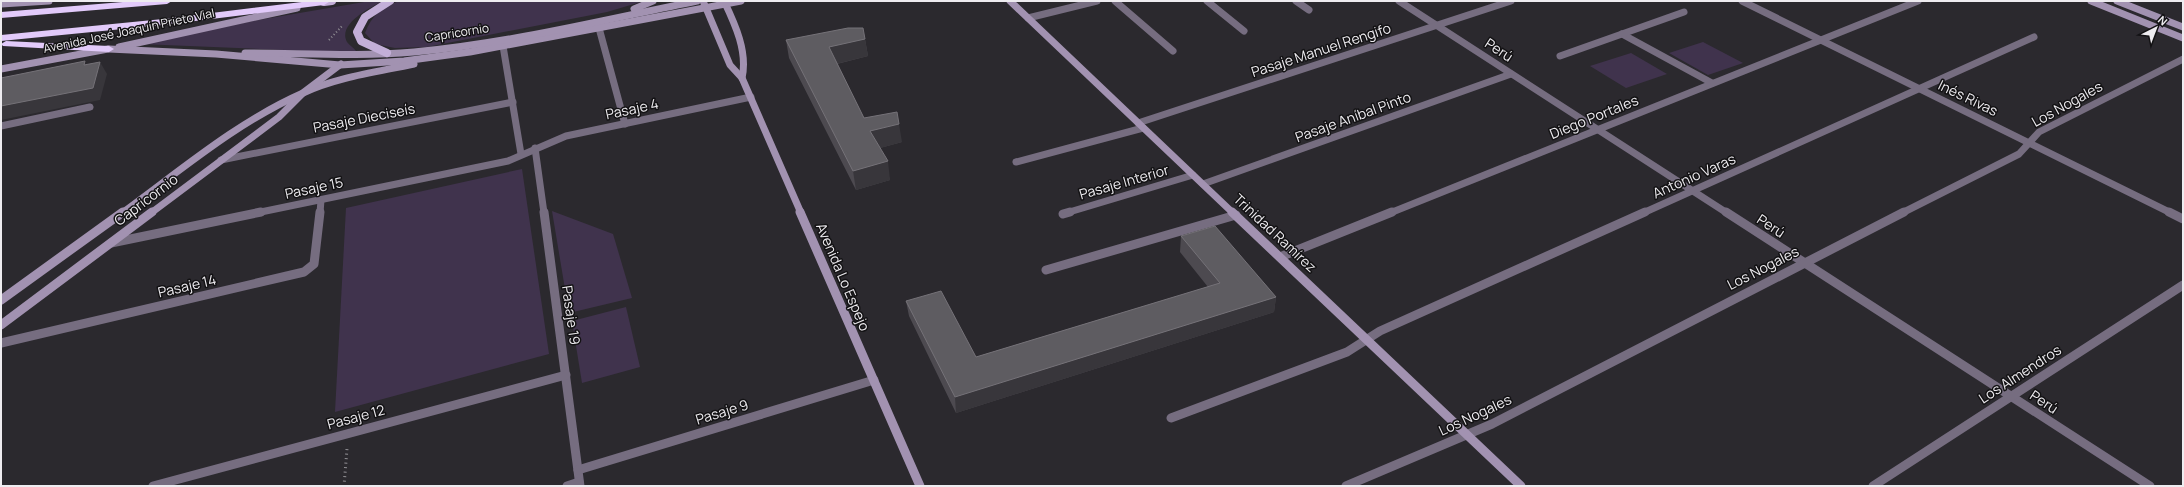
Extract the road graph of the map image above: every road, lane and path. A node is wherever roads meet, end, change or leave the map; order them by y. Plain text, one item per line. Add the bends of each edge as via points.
1 (49, 1) edge
2 (167, 1) edge
3 (274, 1) edge
4 (390, 1) edge
5 (653, 1) edge
6 (697, 1) edge
7 (741, 1) edge
8 (1010, 1) edge
9 (1097, 1) edge
10 (1115, 1) edge
11 (1206, 1) edge
12 (1296, 1) edge
13 (1399, 1) edge
14 (1511, 1) edge
15 (1742, 1) edge
16 (1918, 1) edge
17 (2091, 1) edge
18 (2117, 1) edge
19 (328, 2) edge
20 (725, 2) edge
21 (1, 4) edge
22 (704, 4) edge
23 (1309, 10) dead end
24 (1684, 12) dead end
25 (1, 15) edge
26 (610, 18) junction
27 (1028, 18) junction
28 (1437, 25) junction
29 (2183, 27) edge
30 (599, 28) junction
31 (1, 30) edge
32 (1244, 31) dead end
33 (1622, 34) junction
34 (2034, 37) dead end
35 (1, 38) edge
36 (2183, 38) edge
37 (1820, 40) junction
38 (1, 44) edge
39 (503, 46) junction
40 (109, 49) junction
41 (1173, 51) dead end
42 (470, 52) junction
43 (387, 53) junction
44 (216, 54) junction
45 (324, 55) junction
46 (1560, 56) dead end
47 (2183, 59) edge
48 (340, 65) junction
49 (1, 69) edge
50 (1511, 74) junction
51 (742, 78) junction
52 (1712, 83) junction
53 (1920, 89) junction
54 (304, 92) junction
55 (751, 97) junction
56 (513, 102) junction
57 (90, 107) dead end
58 (625, 124) junction
59 (1141, 125) junction
60 (1, 126) edge
61 (1597, 129) junction
62 (2029, 143) junction
63 (535, 148) junction
64 (521, 154) junction
65 (221, 160) junction
66 (1016, 162) dead end
67 (1193, 175) junction
68 (1203, 184) junction
69 (1693, 191) junction
70 (321, 200) junction
71 (1062, 214) dead end
72 (1236, 215) junction
73 (2183, 219) edge
74 (110, 243) junction
75 (1280, 257) junction
76 (1803, 262) junction
77 (1046, 270) dead end
78 (2183, 285) edge
79 (1, 300) edge
80 (1, 325) edge
81 (1367, 340) junction
82 (1, 344) edge
83 (566, 375) junction
84 (874, 380) junction
85 (2012, 396) junction
86 (1172, 418) dead end
87 (348, 433) junction
88 (1468, 436) junction
89 (578, 470) junction
90 (580, 484) edge
91 (153, 486) edge
92 (344, 486) edge
93 (567, 486) edge
94 (920, 486) edge
95 (1346, 486) edge
96 (1521, 486) edge
97 (1873, 486) edge
98 (2150, 486) edge

1 - 21 main road
2 - 25 highway
3 - 31 highway
4 - 43 main road via 366,16 357,32 366,45
5 - 26 main road
6 - 26 main road, Capricornio
7 - 20 main road, Capricornio
8 - 27 main road, Trinidad Ramírez
9 - 27 street
10 - 41 street
11 - 32 street
12 - 23 street
13 - 28 street, Perú
14 - 28 street, Pasaje Manuel Rengifo
15 - 37 street, Inés Rivas
16 - 37 street, Diego Portales
17 - 36 main road
18 - 29 main road
19 - 35 highway
19 - 40 main road, Avenida José Joaquín Prieto Vial
20 - 22 main road, Capricornio
20 - 51 main road via 744,58 746,68
22 - 30 main road, Capricornio
22 - 51 main road, Avenida Lo Espejo via 730,65
24 - 33 street
26 - 43 main road, Capricornio via 465,45
27 - 59 main road, Trinidad Ramírez
28 - 50 street, Perú
28 - 59 street, Pasaje Manuel Rengifo
30 - 39 main road, Capricornio
30 - 58 street
33 - 46 street
33 - 52 street
34 - 53 street, Antonio Varas
37 - 52 street, Diego Portales
37 - 53 street, Inés Rivas
38 - 40 highway
39 - 42 main road, Capricornio
39 - 56 street
40 - 44 main road, Capricornio
40 - 49 main road, Avenida José Joaquín Prieto Vial
42 - 48 main road, Capricornio via 404,61
42 - 54 main road via 357,76
43 - 45 main road, Capricornio
43 - 48 main road
44 - 45 main road, Capricornio
44 - 48 main road, Capricornio
45 - 48 main road
47 - 62 street, Los Nogales via 2039,132
48 - 54 main road, Capricornio
50 - 61 street, Perú
50 - 68 street, Pasaje Aníbal Pinto
51 - 55 main road, Avenida Lo Espejo
52 - 61 street, Diego Portales
53 - 62 street, Inés Rivas
53 - 69 street, Antonio Varas
54 - 65 main road, Capricornio via 279,117
54 - 79 main road, Capricornio via 273,106 236,128
55 - 58 street, Pasaje 4
55 - 84 main road, Avenida Lo Espejo
56 - 64 street
56 - 65 street, Pasaje Dieciseís
57 - 60 street
58 - 63 street, Pasaje 4 via 566,136
59 - 66 street, Pasaje Manuel Rengifo
59 - 67 main road, Trinidad Ramírez
61 - 69 street, Perú
61 - 75 street, Diego Portales
62 - 73 street, Inés Rivas
62 - 76 street, Los Nogales via 2019,154
63 - 64 street, Pasaje 4
63 - 83 street, Pasaje 19
64 - 70 street, Pasaje 15 via 508,161
65 - 74 main road, Capricornio
67 - 68 main road, Trinidad Ramírez
67 - 71 street, Pasaje Interior
68 - 72 main road, Trinidad Ramírez
69 - 76 street, Perú
69 - 81 street, Antonio Varas via 1380,331
70 - 74 street, Pasaje 15
70 - 82 street, Pasaje 14 via 314,264 304,272
72 - 75 main road, Trinidad Ramírez
72 - 77 street
74 - 80 main road, Capricornio
75 - 81 main road, Trinidad Ramírez
76 - 85 street, Perú
76 - 88 street, Los Nogales
78 - 85 street, Los Almendros
81 - 86 street, Antonio Varas via 1347,352
81 - 88 main road, Trinidad Ramírez
83 - 87 street, Pasaje 12
83 - 89 street, Pasaje 19
84 - 89 street, Pasaje 9
84 - 94 main road, Avenida Lo Espejo
85 - 97 street, Los Almendros
85 - 98 street, Perú
87 - 91 street, Pasaje 12
87 - 92 path
88 - 95 street, Los Nogales
88 - 96 main road, Trinidad Ramírez
89 - 90 street, Pasaje 19
90 - 93 street

